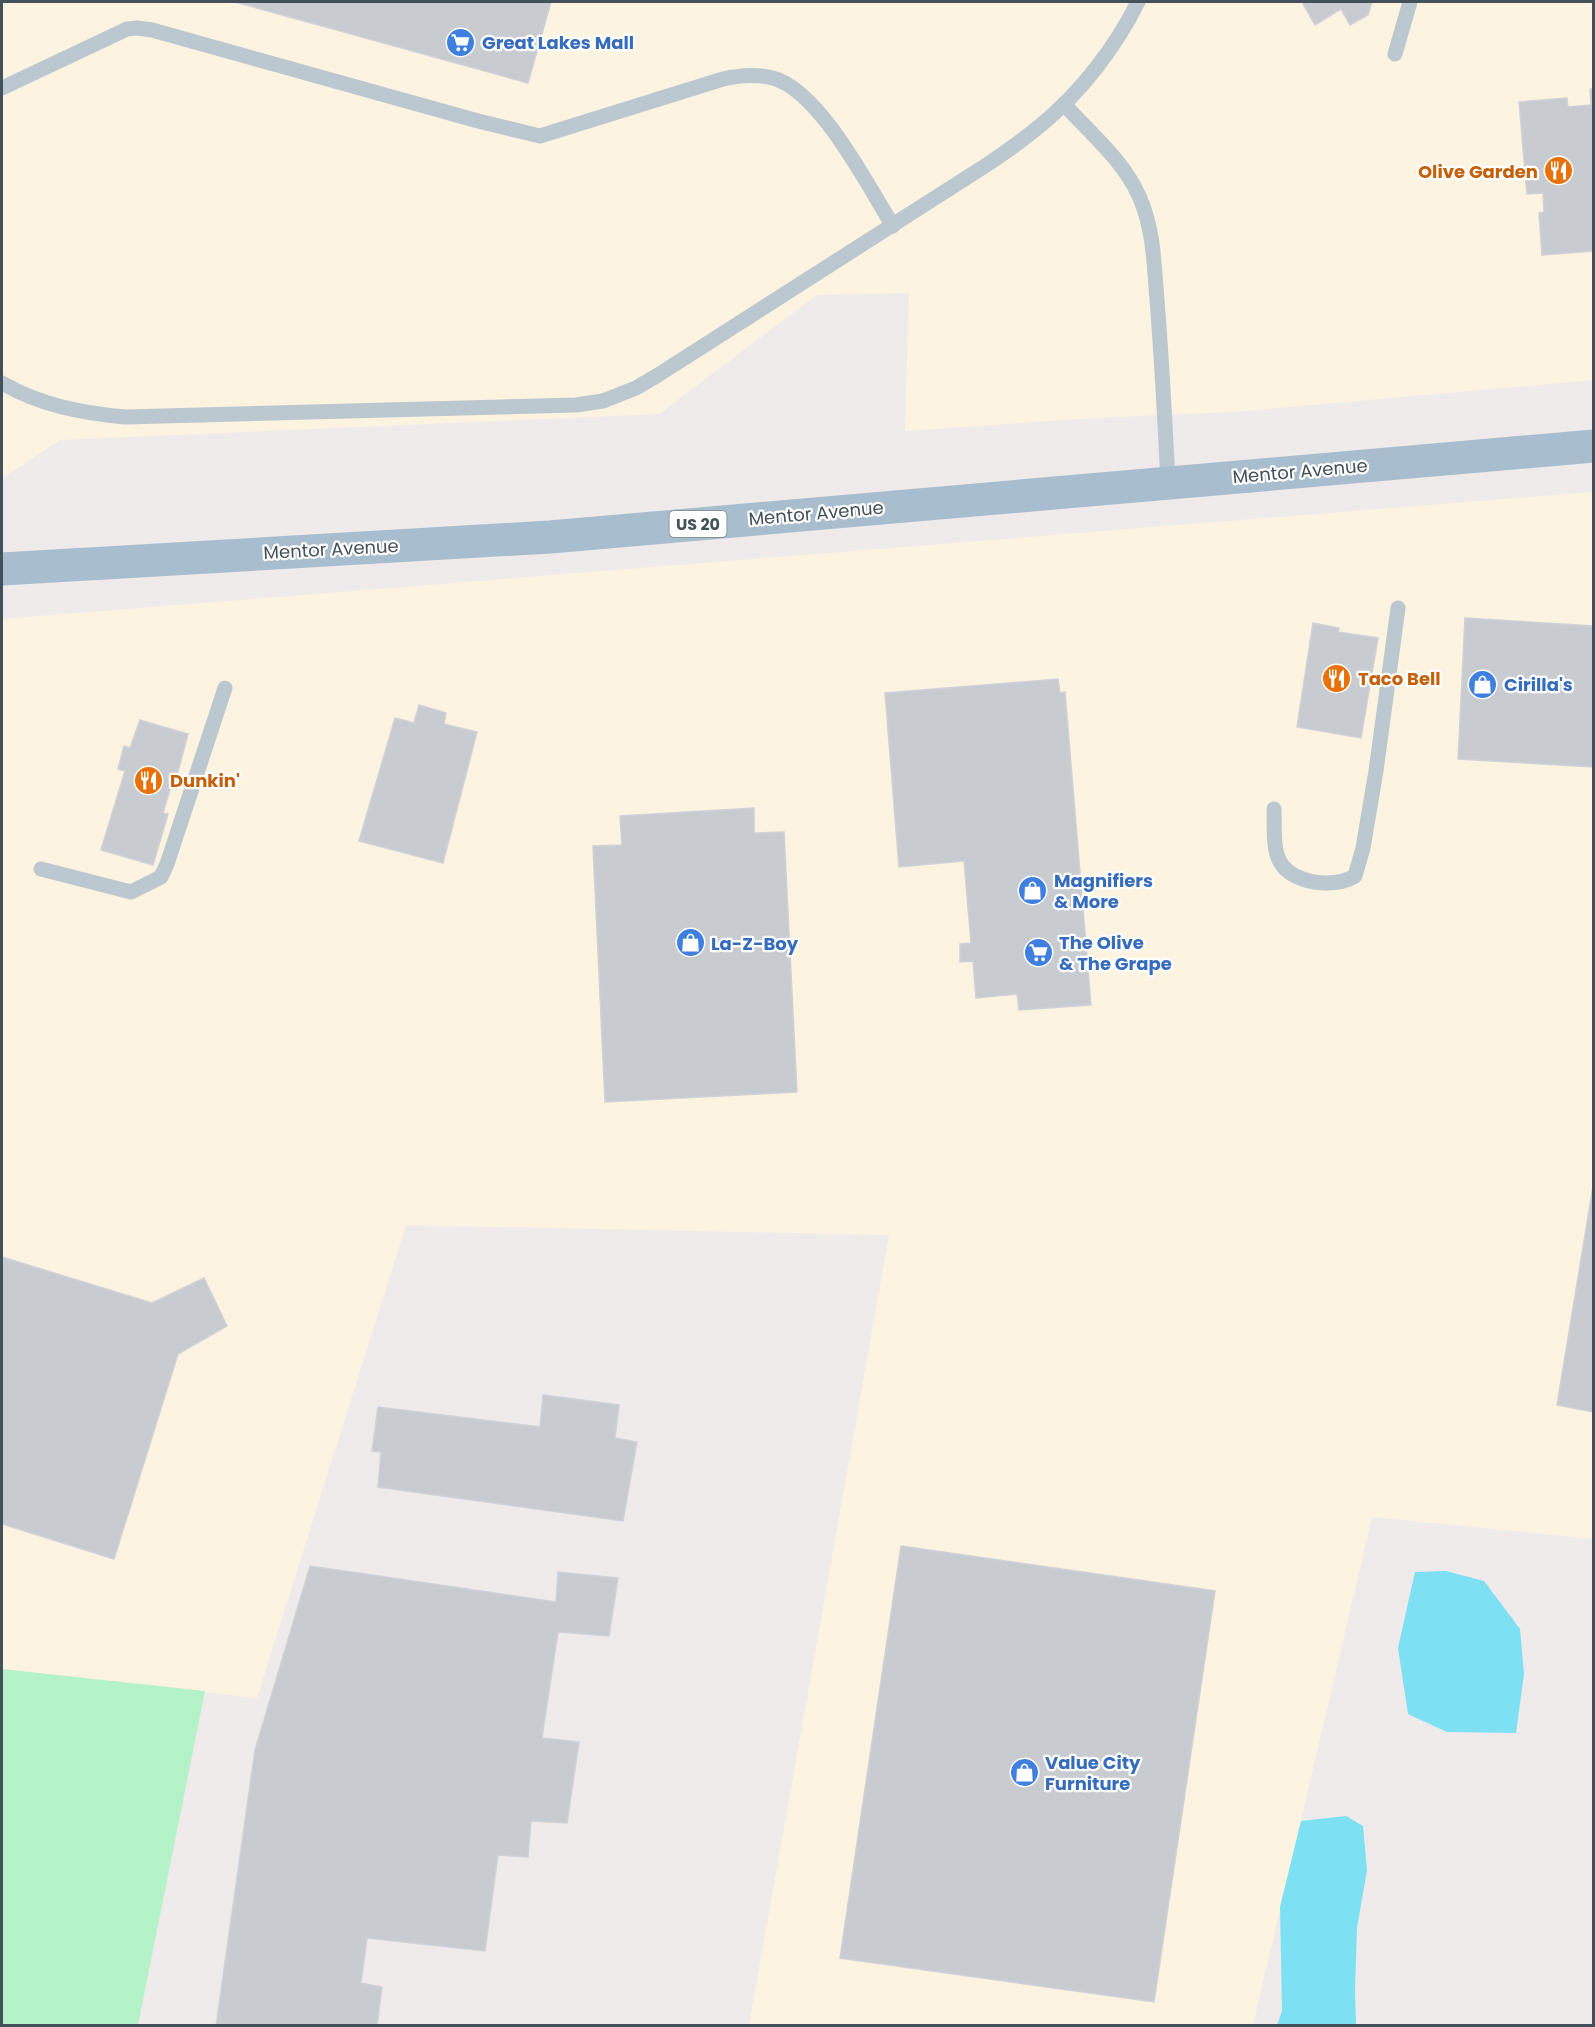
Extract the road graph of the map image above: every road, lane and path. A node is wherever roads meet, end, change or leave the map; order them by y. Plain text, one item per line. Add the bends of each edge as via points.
1 (1138, 2) edge
2 (1410, 2) edge
3 (1395, 54) dead end
4 (2, 88) edge
5 (1064, 104) junction
6 (893, 226) junction
7 (3, 386) edge
8 (1593, 446) edge
9 (1168, 483) junction
10 (2, 570) edge
11 (1398, 608) dead end
12 (225, 688) dead end
13 (1274, 809) dead end
14 (41, 868) dead end

1 - 5 lane via 1101,62
2 - 3 lane
4 - 6 lane via 127,29 137,28 540,136 723,79 762,76 790,87 824,117
5 - 6 lane via 1041,126 988,164
5 - 9 lane via 1120,166 1145,212 1161,339
6 - 7 lane via 646,383 590,403 125,417 61,407
8 - 9 main road, Mentor Avenue / US 20
9 - 10 main road, Mentor Avenue / US 20 via 550,537
11 - 13 lane via 1374,782 1355,876 1347,881 1320,883 1293,877 1276,854
12 - 14 lane via 161,877 131,892

